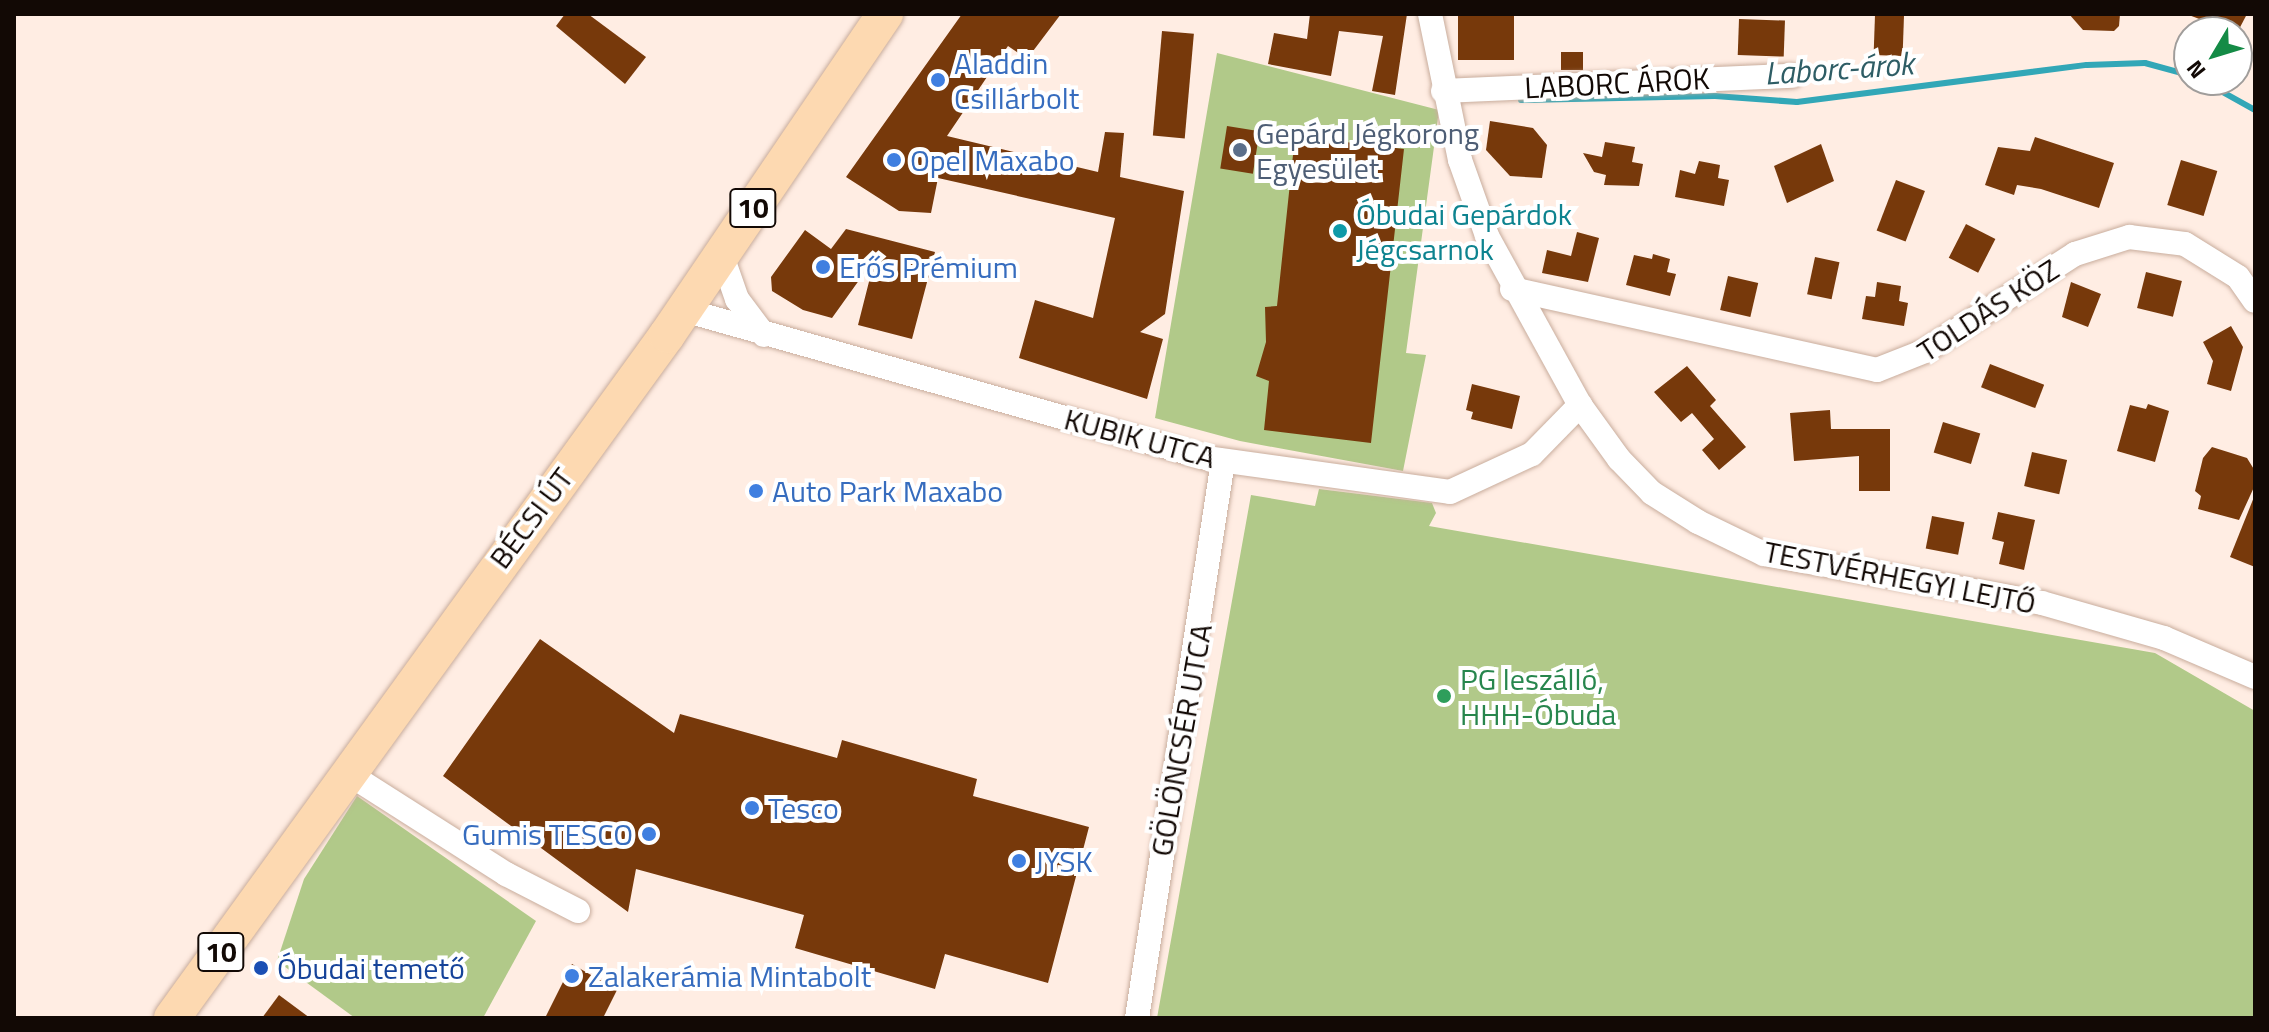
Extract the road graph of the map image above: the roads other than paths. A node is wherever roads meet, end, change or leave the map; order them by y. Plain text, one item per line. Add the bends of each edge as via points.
1 (885, 14) edge
2 (1430, 14) edge
3 (1792, 76) dead end
4 (1443, 91) junction
5 (722, 256) junction
6 (1512, 289) junction
7 (2255, 301) edge
8 (684, 310) junction
9 (764, 335) junction
10 (1580, 405) junction
11 (1223, 461) junction
12 (2255, 677) edge
13 (346, 772) junction
14 (578, 911) dead end
15 (172, 1018) edge
16 (1137, 1018) edge

1 - 5 main road, BÉCSI ÚT / 10
2 - 4 street, TESTVÉRHEGYI LEJTŐ
3 - 4 street, LABORC ÁROK
4 - 6 street, TESTVÉRHEGYI LEJTŐ via 1471,197
5 - 8 main road, BÉCSI ÚT / 10
5 - 9 street via 737,299
6 - 7 street, TOLDÁS KÖZ via 1877,370 1925,351 2075,254 2120,239 2156,237 2185,244 2238,277
6 - 10 street, TESTVÉRHEGYI LEJTŐ
8 - 9 street, KUBIK UTCA
8 - 13 main road, BÉCSI ÚT / 10
9 - 11 street, KUBIK UTCA
10 - 11 street, KUBIK UTCA via 1532,454 1450,492
10 - 12 street, TESTVÉRHEGYI LEJTŐ via 1619,459 1652,493 1749,549 2042,603 2164,638
11 - 16 street, GÖLÖNCSÉR UTCA
13 - 14 street via 506,874
13 - 15 main road, BÉCSI ÚT / 10

